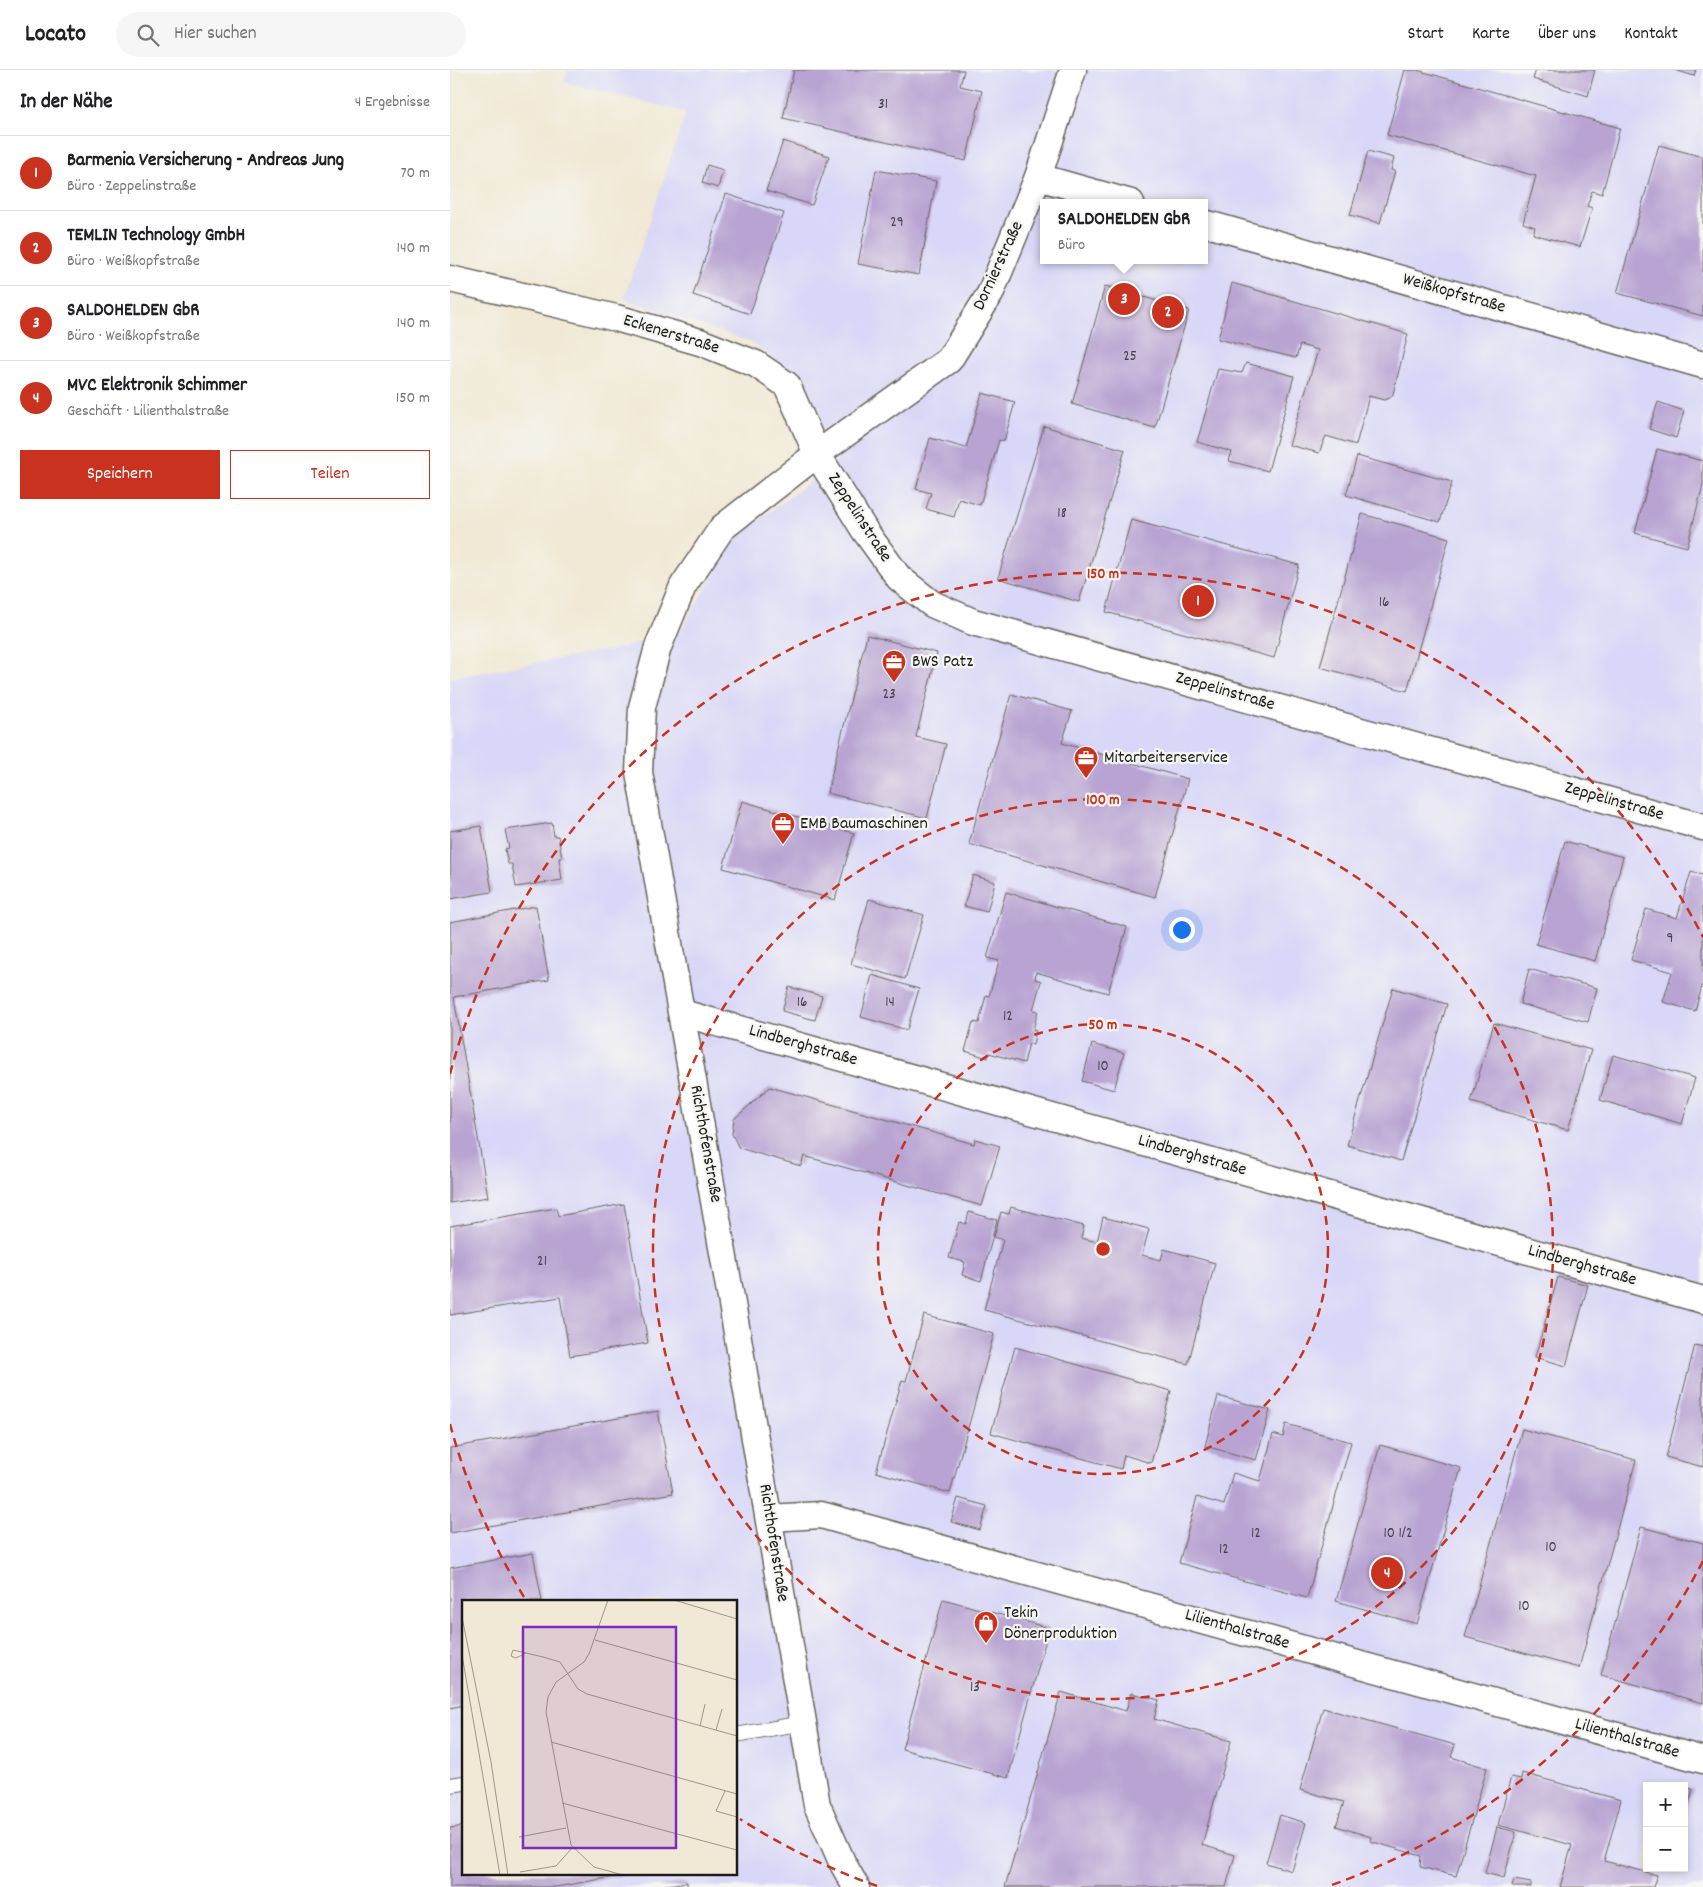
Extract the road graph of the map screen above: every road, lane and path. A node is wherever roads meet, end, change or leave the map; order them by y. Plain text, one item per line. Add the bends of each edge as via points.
1 (1073, 70) edge
2 (1038, 177) junction
3 (1117, 199) edge
4 (1208, 225) edge
5 (450, 279) edge
6 (475, 285) junction
7 (450, 301) edge
8 (1703, 365) edge
9 (817, 454) junction
10 (1703, 827) edge
11 (682, 1012) junction
12 (1703, 1300) edge
13 (769, 1518) junction
14 (803, 1723) junction
15 (738, 1735) edge
16 (1703, 1760) edge
17 (852, 1885) edge

1 - 2 street, Dornierstraße
2 - 3 street
2 - 9 street, Dornierstraße via 990,294 949,360
4 - 8 street, Weißkopfstraße
5 - 6 street, Eckenerstraße
6 - 7 street
6 - 9 street, Eckenerstraße via 616,318 700,342 756,364 787,385
9 - 10 street, Zeppelinstraße via 899,578 932,604 972,622
9 - 11 street, Richthofenstraße via 722,528 684,586 658,647 642,707 639,772
11 - 12 street, Lindberghstraße
11 - 13 street, Richthofenstraße
13 - 14 street, Richthofenstraße
13 - 16 street, Lilienthalstraße via 821,1515
14 - 15 lane
14 - 17 street, Richthofenstraße via 817,1805

